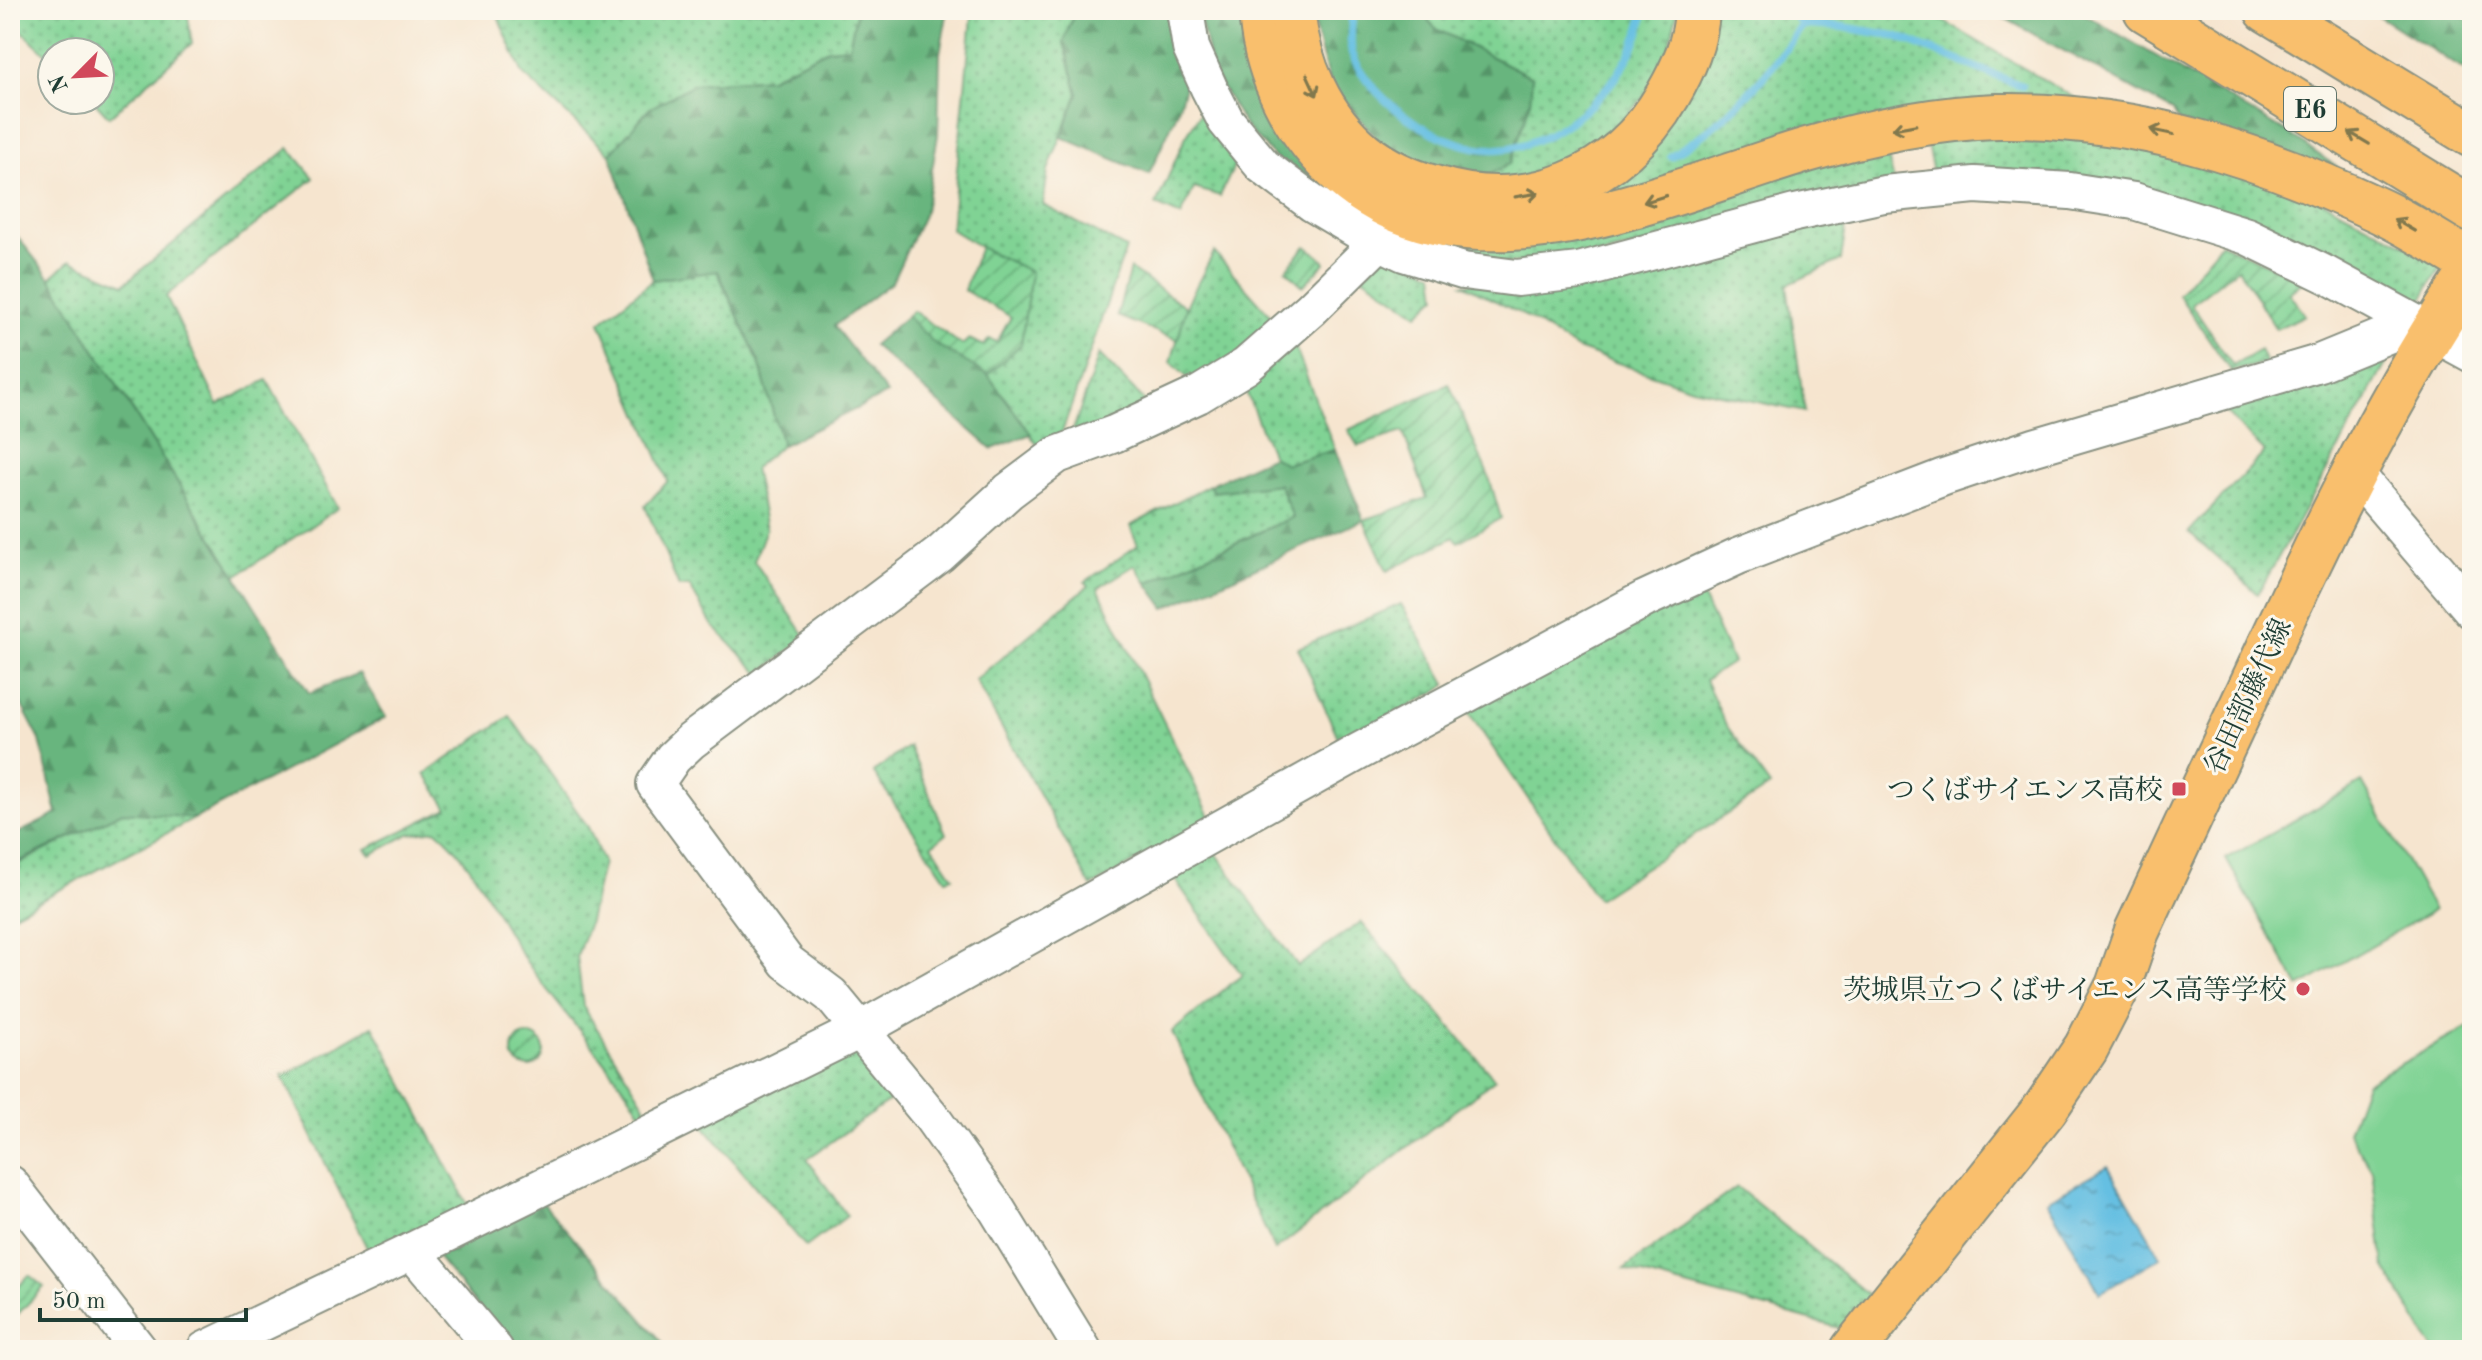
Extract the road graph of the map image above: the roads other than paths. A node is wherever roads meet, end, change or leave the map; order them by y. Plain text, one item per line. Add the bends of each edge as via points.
1 (1185, 10) edge
2 (1261, 10) edge
3 (1292, 10) edge
4 (1697, 10) edge
5 (2146, 10) edge
6 (2267, 10) edge
7 (2290, 10) edge
8 (2469, 132) edge
9 (2472, 210) edge
10 (1380, 241) junction
11 (2472, 263) edge
12 (2472, 271) edge
13 (2430, 322) junction
14 (2472, 354) edge
15 (2354, 472) junction
16 (2472, 610) edge
17 (862, 1029) junction
18 (10, 1184) edge
19 (412, 1251) junction
20 (139, 1350) edge
21 (205, 1350) edge
22 (495, 1350) edge
23 (1083, 1350) edge
24 (1853, 1350) edge

1 - 10 street via 1191,48 1209,88 1226,121 1263,166 1312,203
11 -> 2 main road via 2378,210 2257,159 2162,132 2049,117 1942,120 1877,132 1578,220 1503,229 1438,223 1398,210 1359,188 1311,143 1277,82
3 -> 4 main road via 1312,86 1322,106 1364,154 1420,184 1480,199 1532,195 1582,179 1609,163 1646,128 1671,90 1691,48
9 -> 5 main road, E6
6 - 8 main road, E6
7 - 8 main road
10 - 13 street via 1463,271 1517,278 1579,271 1884,194 1975,185 2070,191 2134,201 2247,236
10 - 17 street via 1246,366 1198,395 1057,455 940,554 691,741 655,784 787,962 831,995
12 - 13 main road, 谷田部藤代線
13 - 14 street
13 - 15 main road, 谷田部藤代線
13 - 17 street via 2319,363 1944,477 1738,556 1547,649
15 - 16 street
15 - 24 main road, 谷田部藤代線 via 2086,1048 2045,1109
17 - 19 street
17 - 23 street via 996,1208
18 - 20 street
19 - 21 street
19 - 22 street

